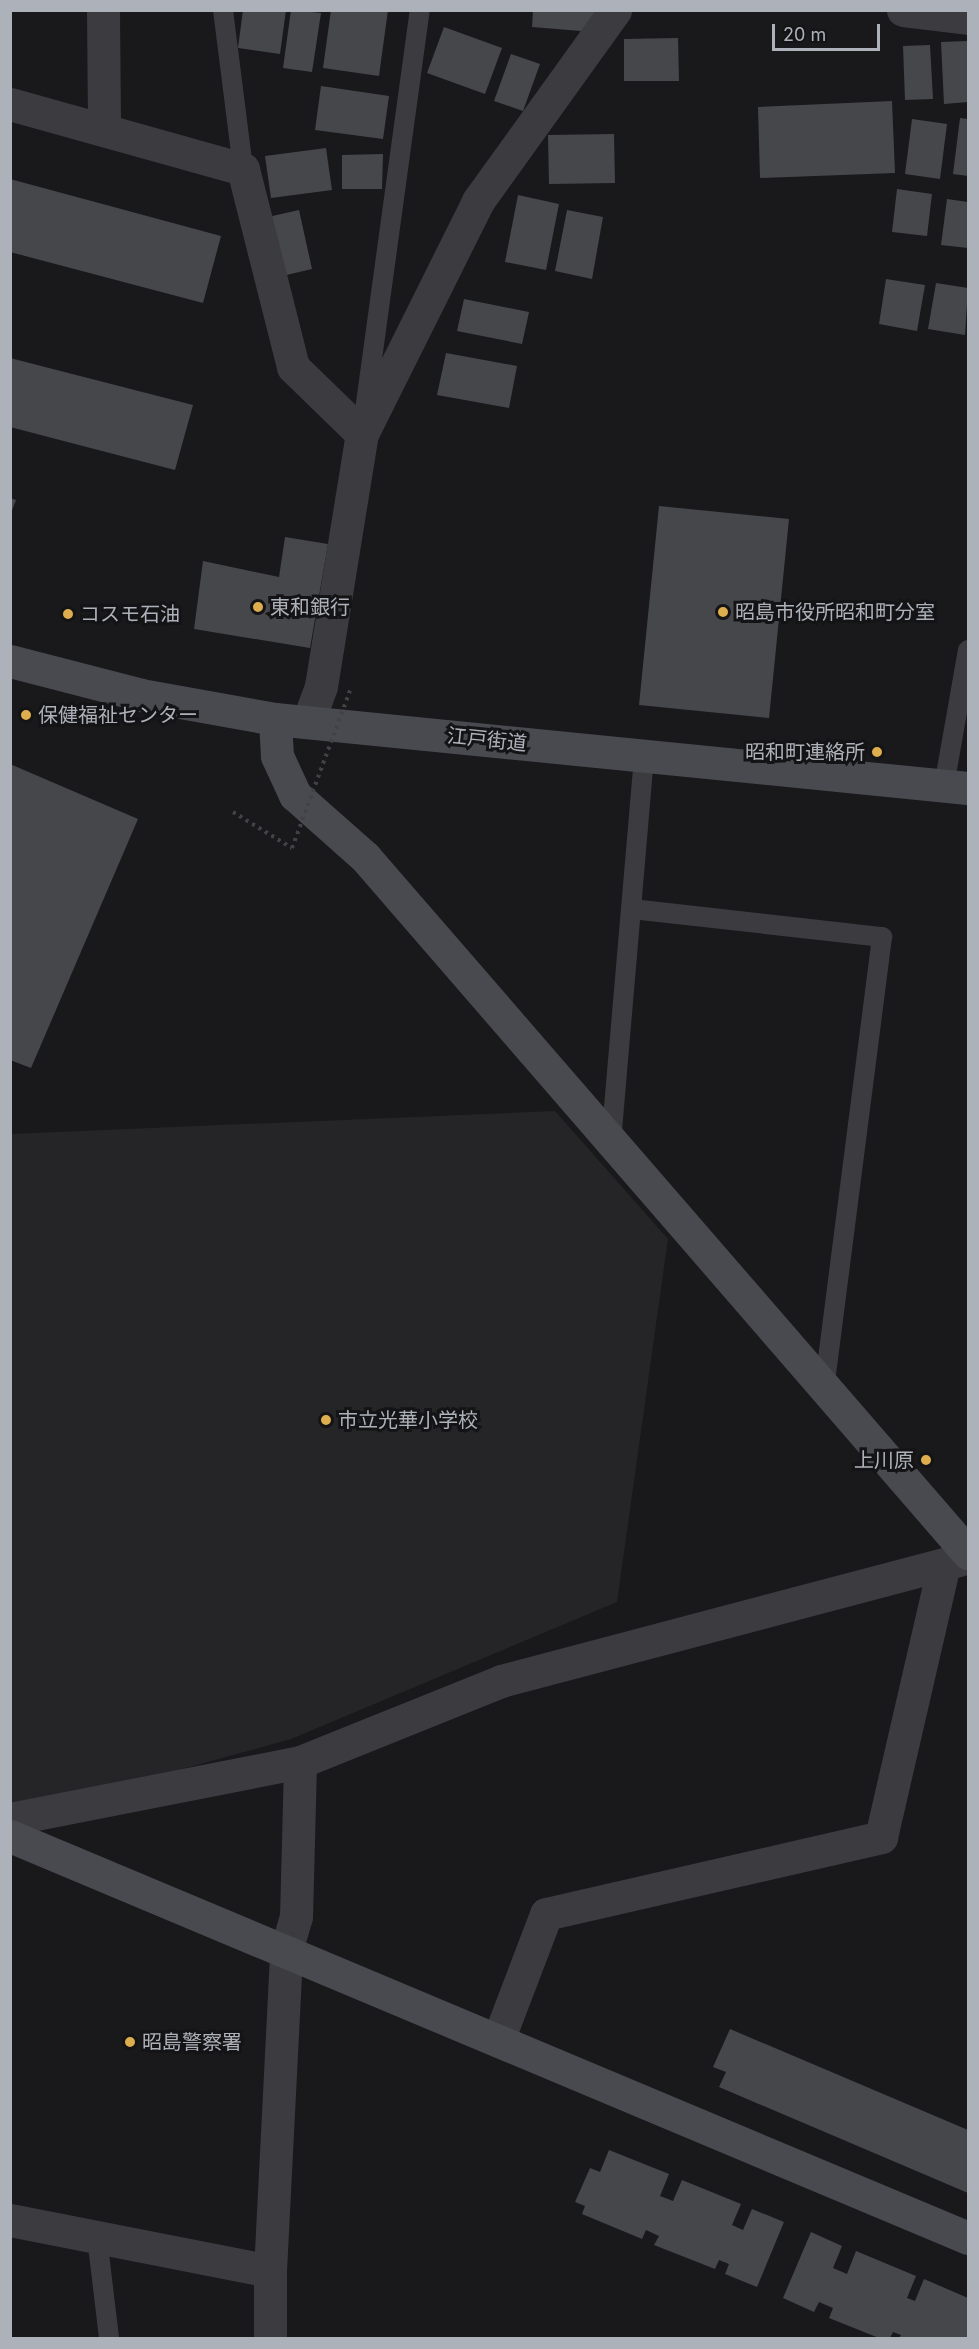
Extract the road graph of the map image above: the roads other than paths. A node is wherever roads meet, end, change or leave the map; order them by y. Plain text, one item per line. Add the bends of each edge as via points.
1 (103, 10) edge
2 (223, 10) edge
3 (420, 10) edge
4 (615, 10) edge
5 (903, 10) edge
6 (969, 18) edge
7 (10, 104) edge
8 (104, 130) junction
9 (243, 169) junction
10 (362, 434) junction
11 (969, 650) edge
12 (10, 661) edge
13 (275, 719) junction
14 (308, 722) junction
15 (644, 756) junction
16 (956, 787) edge
17 (632, 909) junction
18 (611, 1142) junction
19 (825, 1383) junction
20 (960, 1559) edge
21 (300, 1762) junction
22 (10, 1819) edge
23 (10, 1836) edge
24 (286, 1951) junction
25 (498, 2040) junction
26 (10, 2220) edge
27 (98, 2237) junction
28 (969, 2238) edge
29 (270, 2271) junction
30 (110, 2338) edge
31 (270, 2338) edge

1 - 8 street
2 - 9 lane
3 - 10 lane
4 - 10 street via 478,201
5 - 6 street
7 - 8 street
8 - 9 street
9 - 10 street via 293,367
10 - 14 street via 321,686
11 - 16 lane
12 - 13 street, 江戸街道 via 141,695
13 - 14 street, 江戸街道
13 - 18 street via 277,756 295,795 365,857
14 - 15 street, 江戸街道
15 - 16 street, 江戸街道
15 - 17 lane
17 - 18 lane
17 - 19 lane via 882,938
18 - 19 street
19 - 20 street
20 - 21 street via 501,1681
20 - 25 street via 881,1837 546,1914
21 - 22 street
21 - 24 street via 296,1917
23 - 24 street
24 - 25 street
24 - 29 street
25 - 28 street
26 - 27 street
27 - 29 street
27 - 30 lane
29 - 31 street

